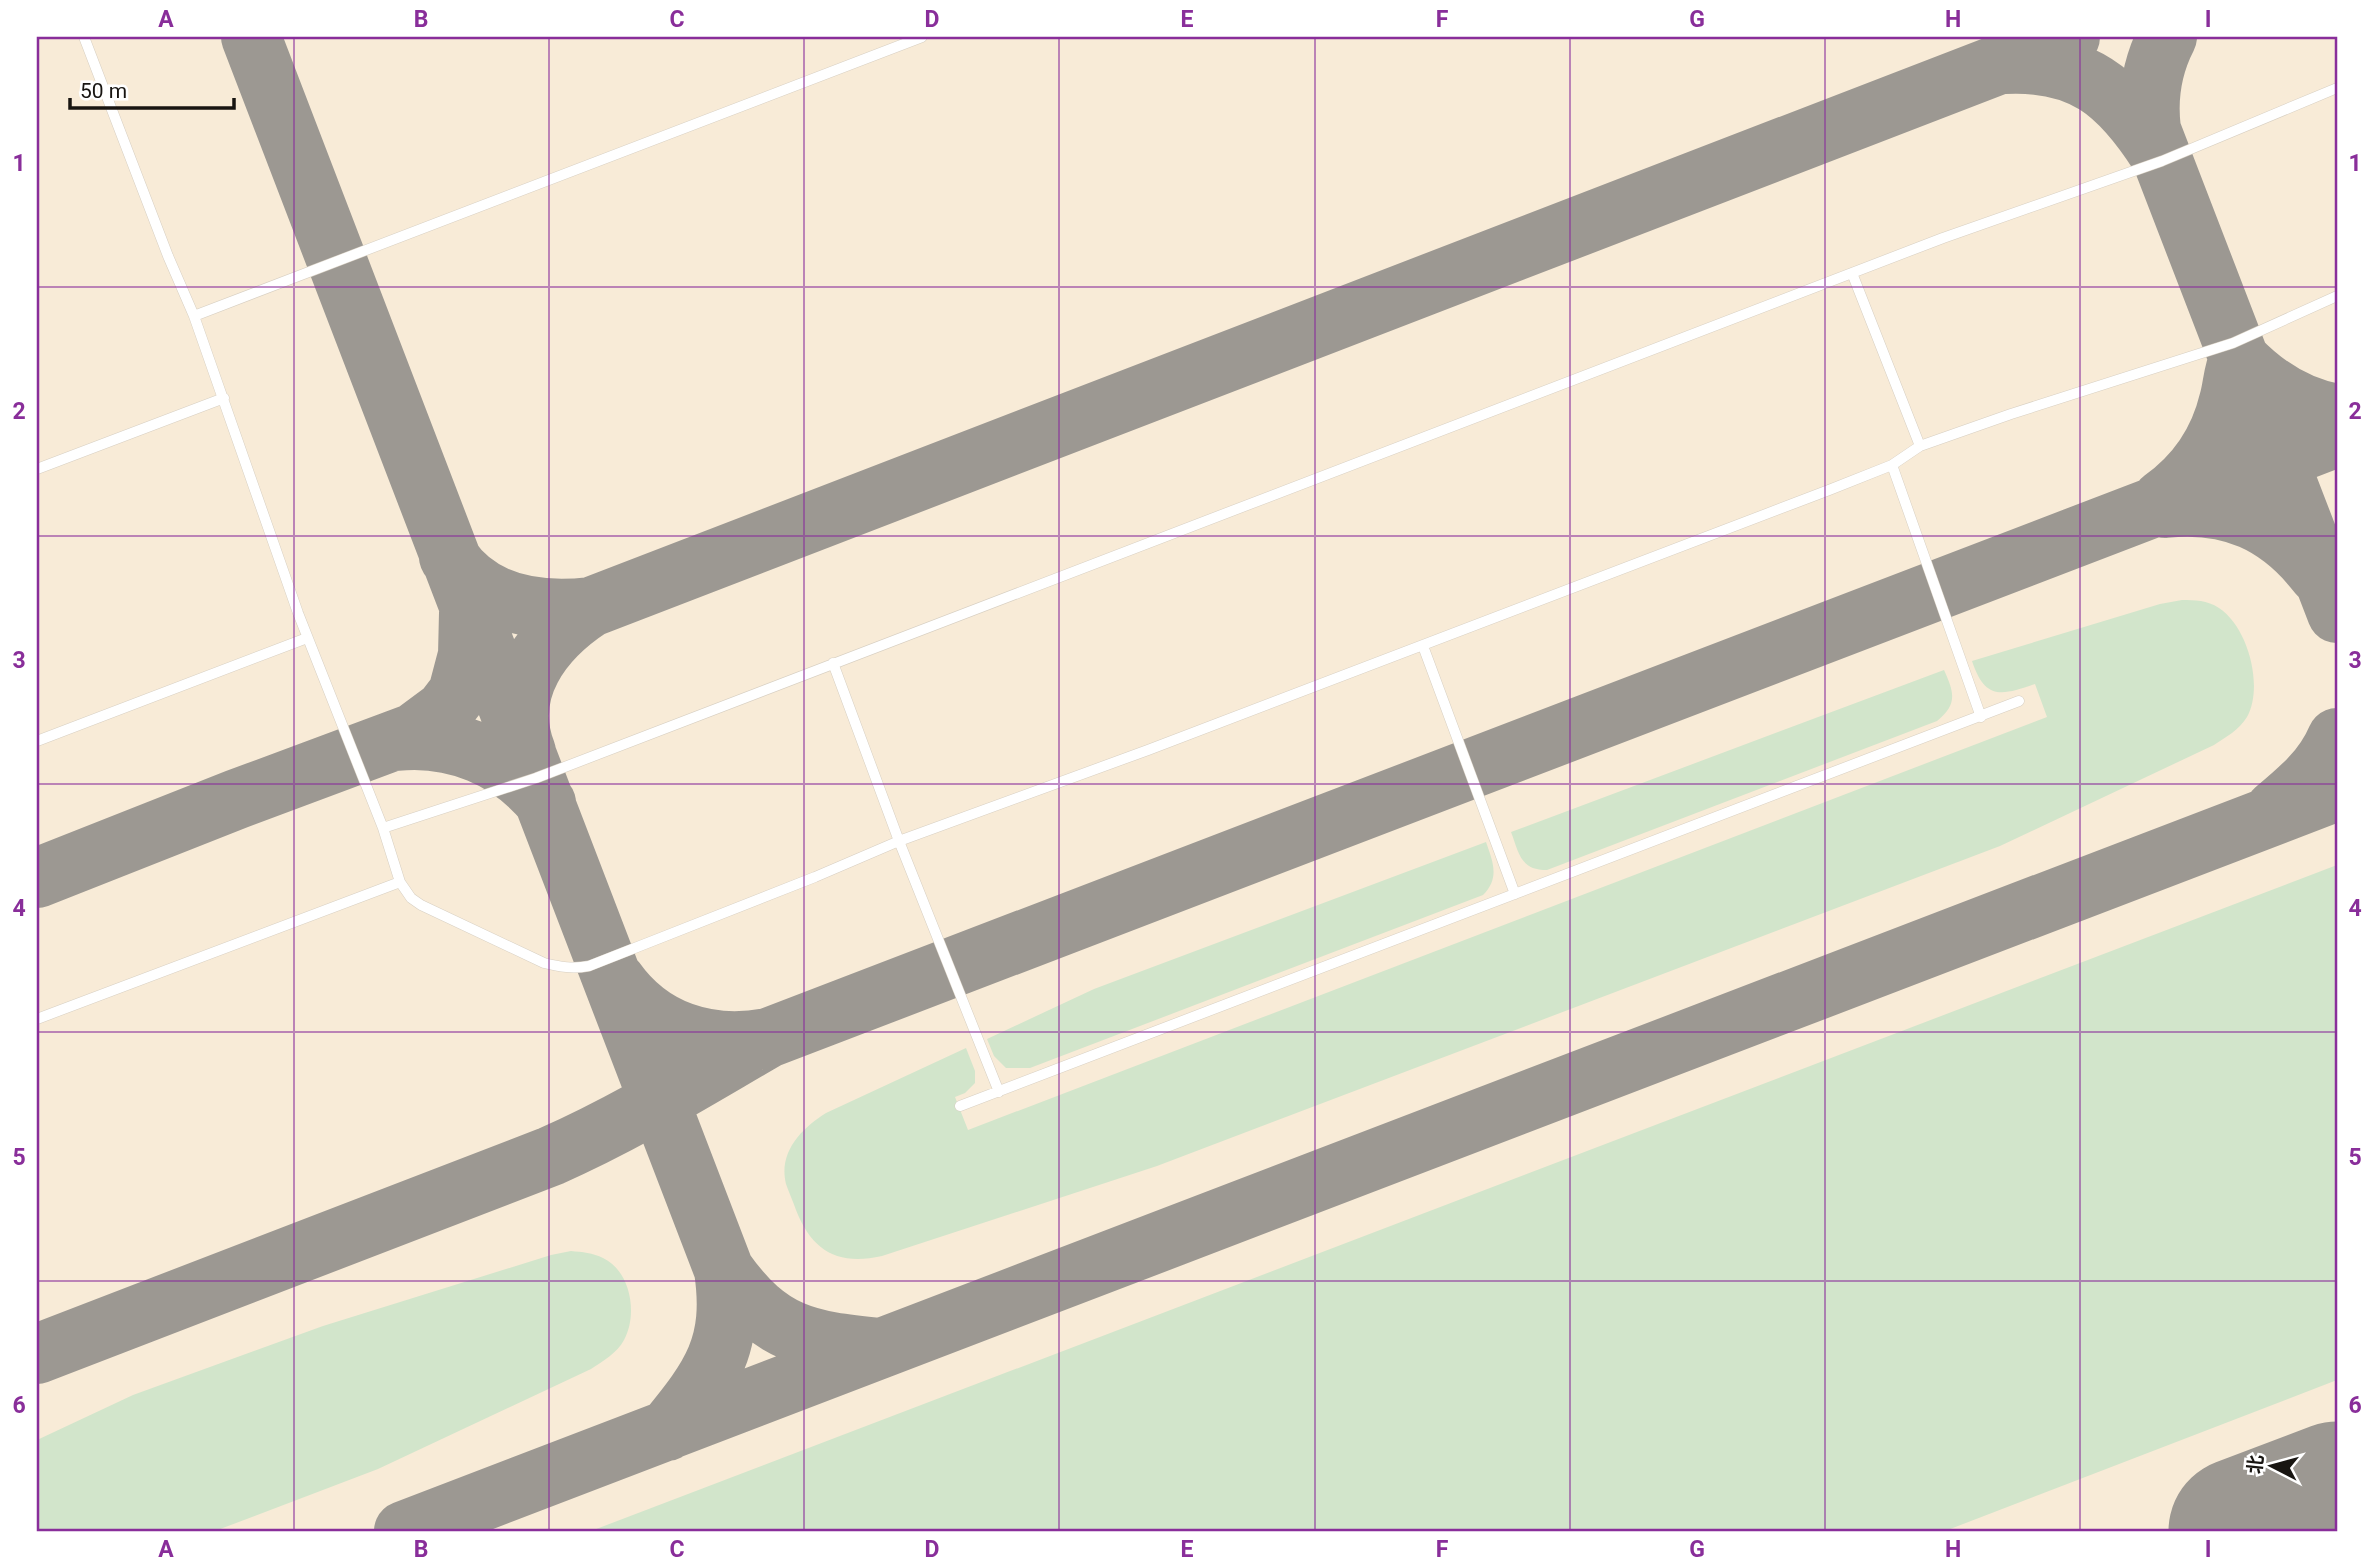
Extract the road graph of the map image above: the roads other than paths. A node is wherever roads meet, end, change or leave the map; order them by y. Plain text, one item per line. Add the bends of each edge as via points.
1 (84, 37) edge
2 (922, 37) edge
3 (2337, 88) edge
4 (1852, 273) junction
5 (2337, 296) edge
6 (194, 316) junction
7 (223, 398) junction
8 (1920, 446) junction
9 (37, 455) edge
10 (1892, 465) junction
11 (39, 468) edge
12 (307, 638) junction
13 (1423, 646) junction
14 (833, 663) junction
15 (2018, 701) dead end
16 (1981, 717) junction
17 (37, 741) edge
18 (383, 828) junction
19 (899, 841) junction
20 (400, 882) junction
21 (1515, 894) junction
22 (37, 1019) edge
23 (999, 1092) junction
24 (960, 1106) dead end

1 - 6 lane
2 - 6 lane
3 - 4 lane via 2162,161
4 - 8 lane
4 - 14 lane
5 - 8 lane via 2233,343
6 - 7 lane
7 - 11 lane
7 - 12 lane
8 - 10 lane
9 - 11 lane
10 - 13 lane
10 - 16 lane
12 - 17 lane
12 - 18 lane
13 - 19 lane
13 - 21 lane
14 - 18 lane via 536,778
14 - 19 lane
15 - 16 lane
16 - 21 lane
18 - 20 lane
19 - 20 lane via 575,969 544,963 421,905
19 - 23 lane
20 - 22 lane
21 - 23 lane
23 - 24 lane

